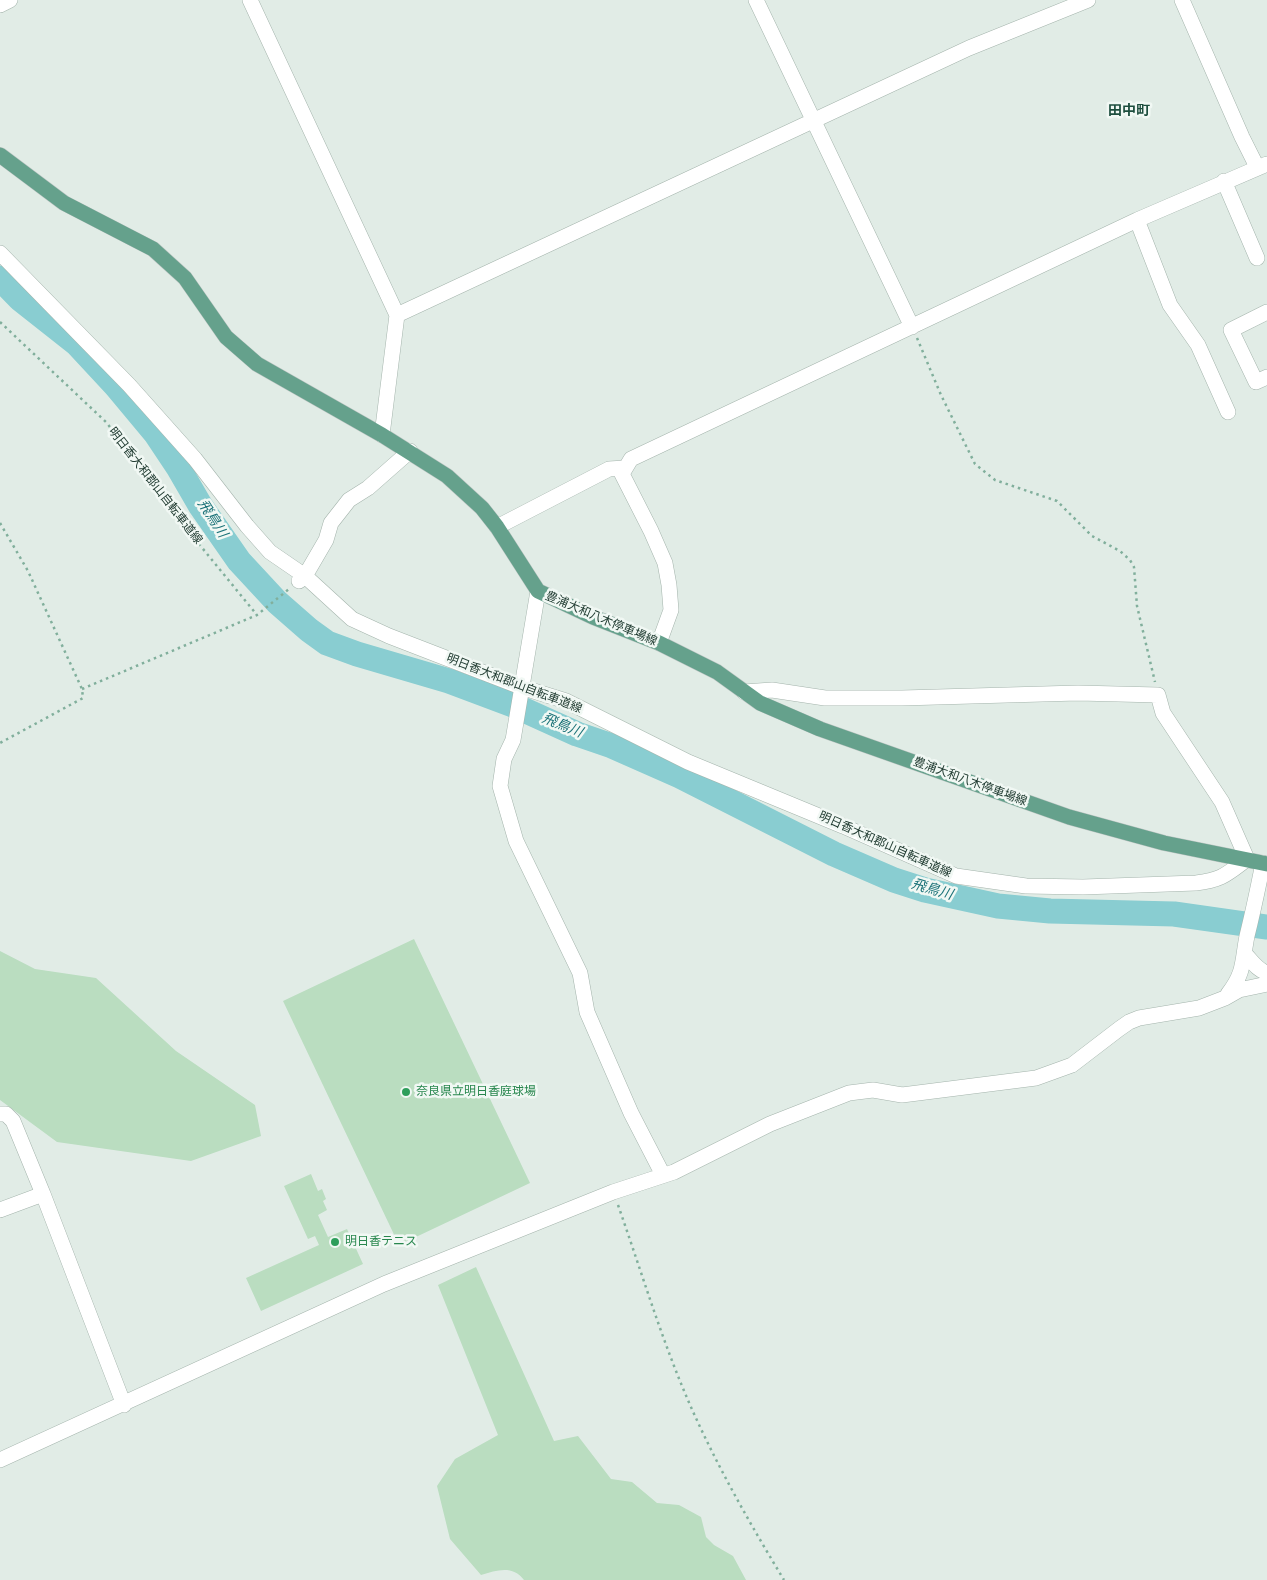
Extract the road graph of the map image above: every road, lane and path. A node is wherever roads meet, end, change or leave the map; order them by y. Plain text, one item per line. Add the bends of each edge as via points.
1 (10, 0) edge
2 (250, 0) edge
3 (756, 0) edge
4 (1088, 0) edge
5 (1182, 0) edge
6 (0, 5) edge
7 (813, 122) junction
8 (0, 155) edge
9 (1262, 165) edge
10 (1224, 181) junction
11 (1137, 220) junction
12 (0, 253) edge
13 (1257, 258) dead end
14 (1267, 312) edge
15 (397, 315) junction
16 (0, 322) edge
17 (912, 327) junction
18 (1267, 377) edge
19 (1228, 412) dead end
20 (382, 435) junction
21 (410, 451) junction
22 (625, 468) junction
23 (0, 523) edge
24 (497, 527) junction
25 (302, 578) junction
26 (538, 591) junction
27 (257, 615) junction
28 (659, 643) junction
29 (82, 689) junction
30 (520, 690) junction
31 (744, 692) junction
32 (1158, 695) junction
33 (0, 743) edge
34 (1247, 859) junction
35 (1264, 867) edge
36 (1246, 947) junction
37 (1267, 973) edge
38 (1267, 984) edge
39 (1225, 998) junction
40 (0, 1114) edge
41 (663, 1175) junction
42 (613, 1192) junction
43 (43, 1194) junction
44 (0, 1210) edge
45 (124, 1404) junction
46 (0, 1460) edge
47 (784, 1580) edge

1 - 6 street
2 - 15 street
3 - 7 street
4 - 7 street via 969,48
5 - 9 street via 1242,137
7 - 15 street
7 - 17 street
8 - 20 main road, 豊浦大和八木停車場線 via 64,203 153,248 184,278 226,337 257,364
9 - 10 street
10 - 11 street
10 - 13 street
11 - 17 street
11 - 19 street via 1170,305 1198,345
12 - 25 street, 明日香大和郡山自転車道線 via 129,385 195,459 270,552
14 - 18 street via 1231,330 1256,382
15 - 20 street
16 - 27 path, 明日香大和郡山自転車道線 via 107,423 172,511
17 - 22 street via 631,458
17 - 32 path via 975,464 995,480 1057,501 1092,536 1130,560
20 - 21 main road, 豊浦大和八木停車場線
21 - 24 main road, 豊浦大和八木停車場線 via 447,476 482,508
21 - 25 street via 368,488 349,500 331,523 326,540
22 - 24 street via 609,469
22 - 28 street via 622,474 665,562 670,585 671,610
23 - 29 path via 28,571
24 - 26 main road, 豊浦大和八木停車場線
25 - 27 path
25 - 30 street, 明日香大和郡山自転車道線 via 352,619
26 - 28 main road, 豊浦大和八木停車場線 via 592,617
26 - 30 street
27 - 29 path
28 - 31 main road, 豊浦大和八木停車場線 via 717,672
29 - 33 path via 82,698
30 - 34 street, 明日香大和郡山自転車道線 via 566,701 688,762 956,876 1026,886 1196,883 1215,881
30 - 41 street via 513,740 504,759 500,786 516,841 580,973 587,1012 631,1113
31 - 32 street via 772,690 825,698 1078,692
31 - 34 main road, 豊浦大和八木停車場線 via 760,703 820,729 1068,817 1164,843
32 - 34 street via 1163,713 1222,802
34 - 35 main road, 豊浦大和八木停車場線
35 - 36 street
36 - 37 street via 1254,964
36 - 39 street via 1239,978
38 - 39 street via 1239,990
39 - 41 street via 1199,1008 1129,1022 1079,1061 1036,1078 902,1095 873,1090 850,1093 784,1118
40 - 43 street via 6,1114 13,1121
41 - 42 street
42 - 45 street via 384,1284
42 - 47 path via 673,1364 695,1416 746,1517
43 - 44 street
43 - 45 street
45 - 46 street

